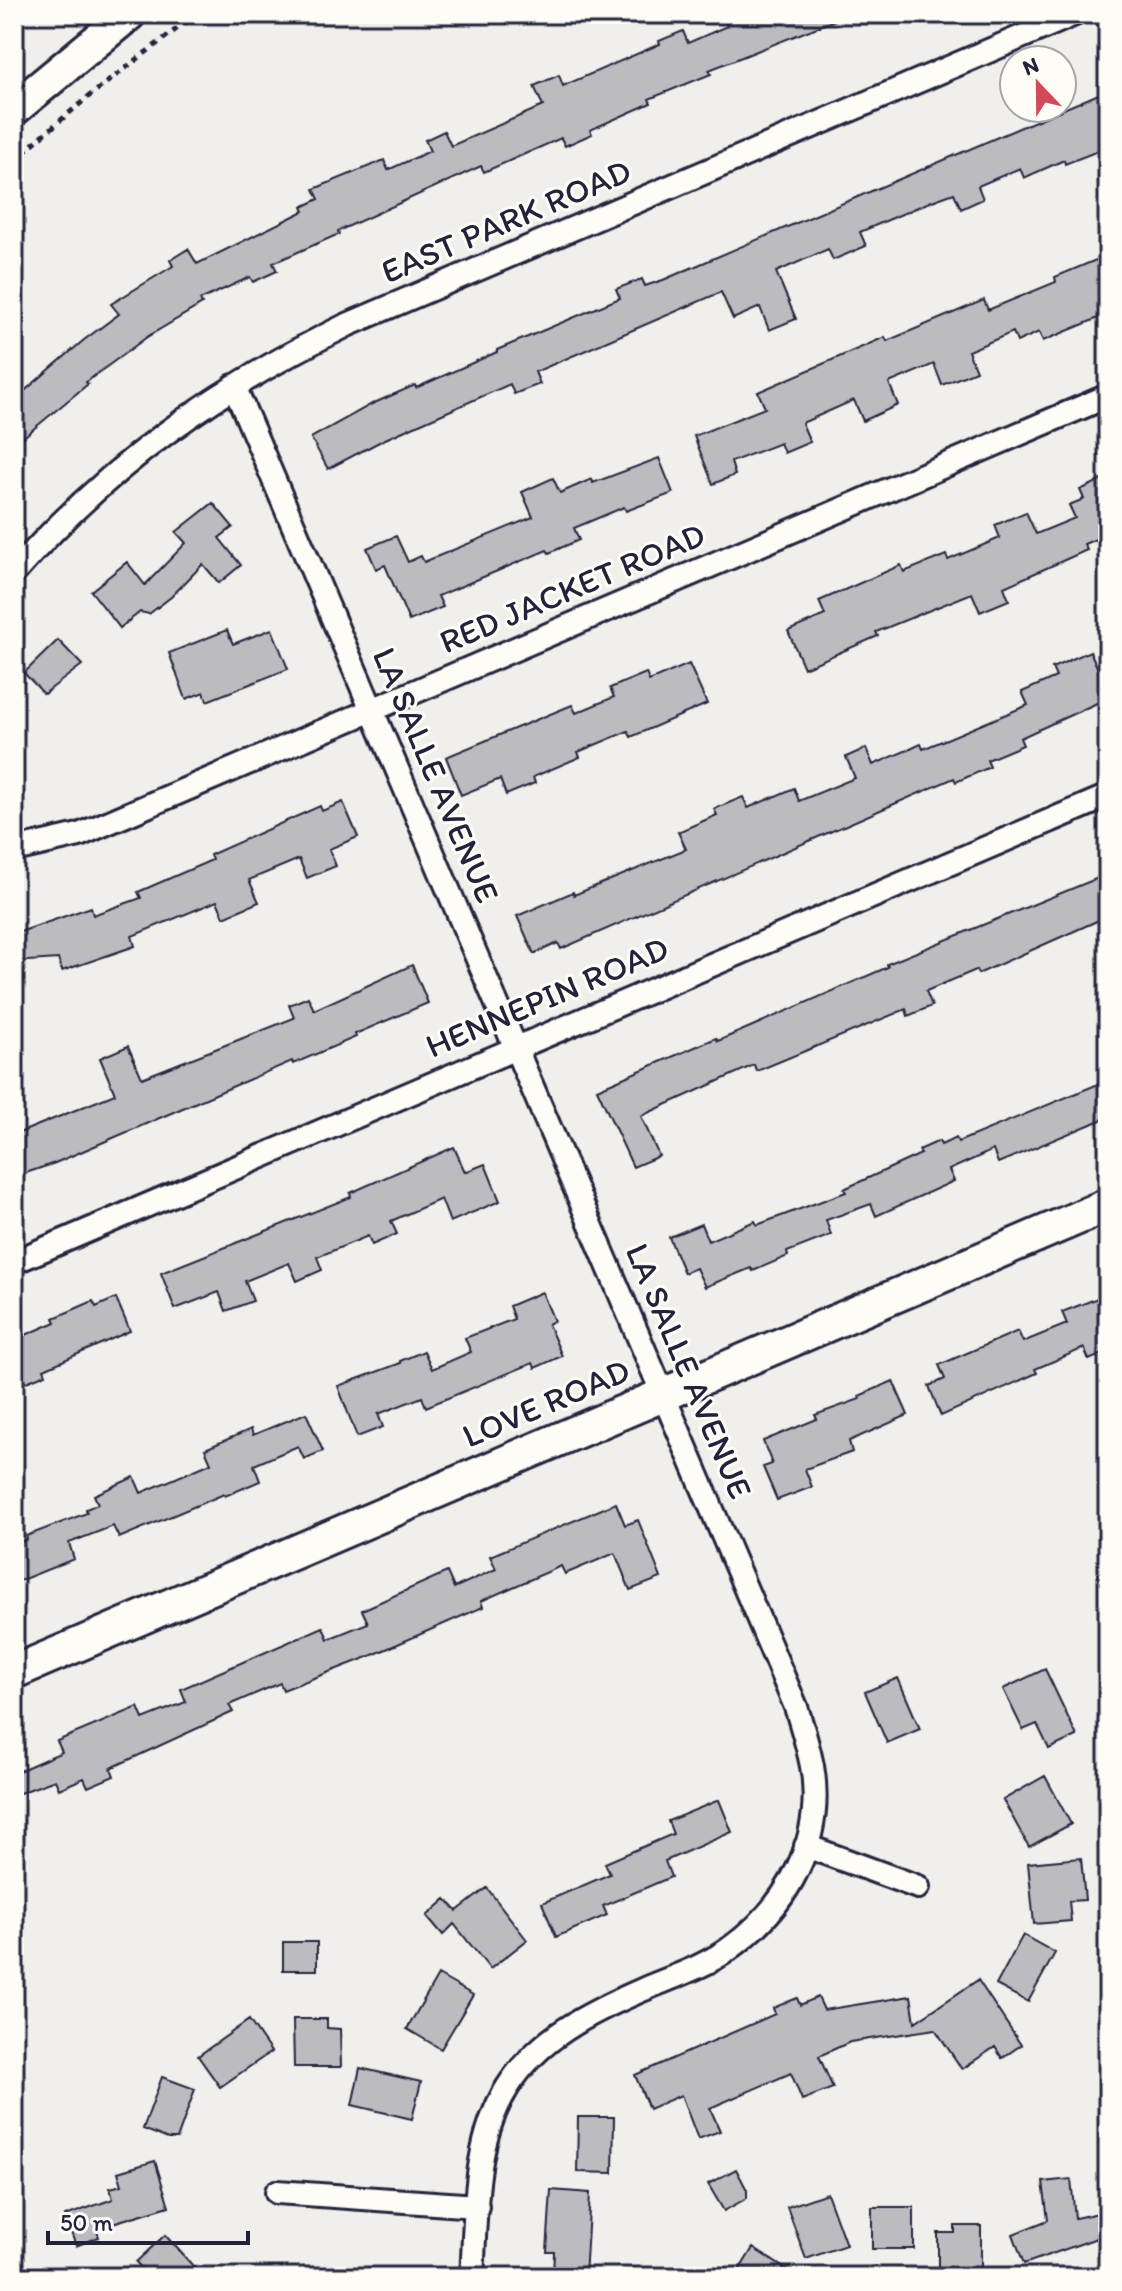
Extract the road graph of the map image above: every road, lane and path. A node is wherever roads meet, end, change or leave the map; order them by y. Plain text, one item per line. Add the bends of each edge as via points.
1 (129, 14) edge
2 (196, 14) edge
3 (1075, 14) edge
4 (14, 109) edge
5 (14, 160) edge
6 (234, 386) junction
7 (1108, 396) edge
8 (14, 573) edge
9 (372, 710) junction
10 (1108, 796) edge
11 (14, 850) edge
12 (516, 1047) junction
13 (1108, 1205) edge
14 (14, 1262) edge
15 (661, 1394) junction
16 (14, 1672) edge
17 (806, 1846) junction
18 (918, 1887) dead end
19 (277, 2192) dead end
20 (477, 2206) junction
21 (472, 2277) edge

1 - 4 street
2 - 5 path
3 - 6 street, EAST PARK ROAD via 347,325
6 - 8 street, EAST PARK ROAD via 113,474
6 - 9 street, LA SALLE AVENUE
7 - 9 street, RED JACKET ROAD
9 - 11 street, RED JACKET ROAD via 79,835
9 - 12 street, LA SALLE AVENUE
10 - 12 street, HENNEPIN ROAD
12 - 14 street, HENNEPIN ROAD
12 - 15 street, LA SALLE AVENUE
13 - 15 street, LOVE ROAD
15 - 16 street, LOVE ROAD
15 - 17 street, LA SALLE AVENUE via 796,1707 812,1767 814,1801
17 - 18 street
17 - 20 street, LA SALLE AVENUE via 796,1876 776,1907 727,1951 591,2012 535,2053 507,2088 492,2119
19 - 20 street
20 - 21 street, LA SALLE AVENUE

